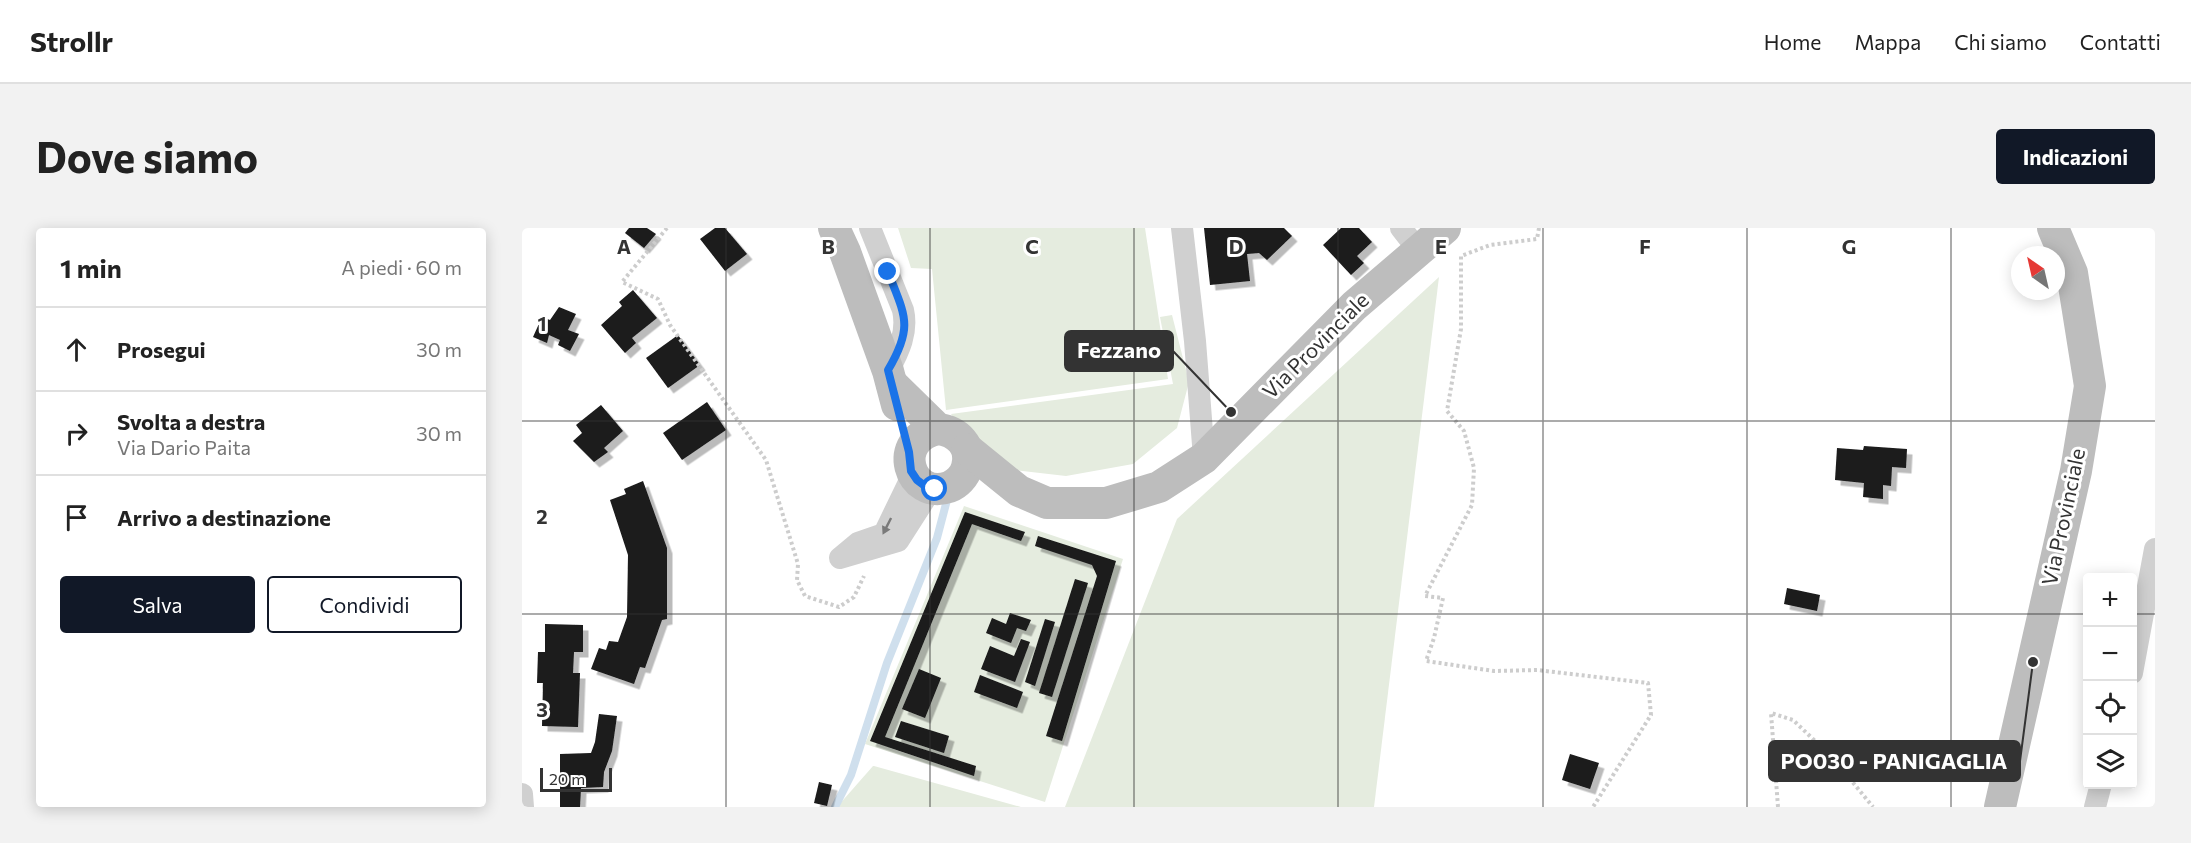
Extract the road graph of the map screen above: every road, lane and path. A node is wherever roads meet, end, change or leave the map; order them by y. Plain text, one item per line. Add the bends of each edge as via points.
1 (667, 228) edge
2 (834, 228) edge
3 (870, 228) edge
4 (1182, 228) edge
5 (1445, 228) edge
6 (1539, 228) edge
7 (2053, 228) edge
8 (1410, 239) edge
9 (890, 377) junction
10 (938, 429) junction
11 (967, 450) junction
12 (1204, 458) junction
13 (927, 475) junction
14 (1020, 491) junction
15 (2155, 549) edge
16 (870, 567) dead end
17 (2137, 650) edge
18 (2100, 789) edge
19 (522, 794) edge
20 (523, 807) edge
21 (1593, 807) edge
22 (1778, 807) edge
23 (1873, 807) edge
24 (2000, 807) edge
25 (2095, 807) edge

1 - 16 path via 622,282 658,299 670,325 766,460 798,564 797,580 805,596 839,607 854,597
2 - 9 main road
3 - 9 street via 906,322
4 - 12 street
5 - 8 main road, Via Provinciale
6 - 21 path via 1537,239 1490,244 1461,256 1461,329 1447,411 1464,431 1474,468 1472,506 1425,596 1443,598 1426,661 1494,671 1538,670 1648,683 1651,716
7 - 24 main road, Via Provinciale via 2072,273 2090,386 2076,471
8 - 12 main road, Via Provinciale via 1354,306
9 - 10 main road
9 - 13 main road
10 - 11 main road via 956,435
10 - 13 main road via 920,436
11 - 13 main road via 967,469
11 - 14 main road
12 - 14 main road, Via Provinciale via 1159,487 1106,503 1047,503
13 - 14 main road
15 - 17 street
18 - 25 street
19 - 20 street
22 - 23 path via 1771,713 1792,720 1832,757

